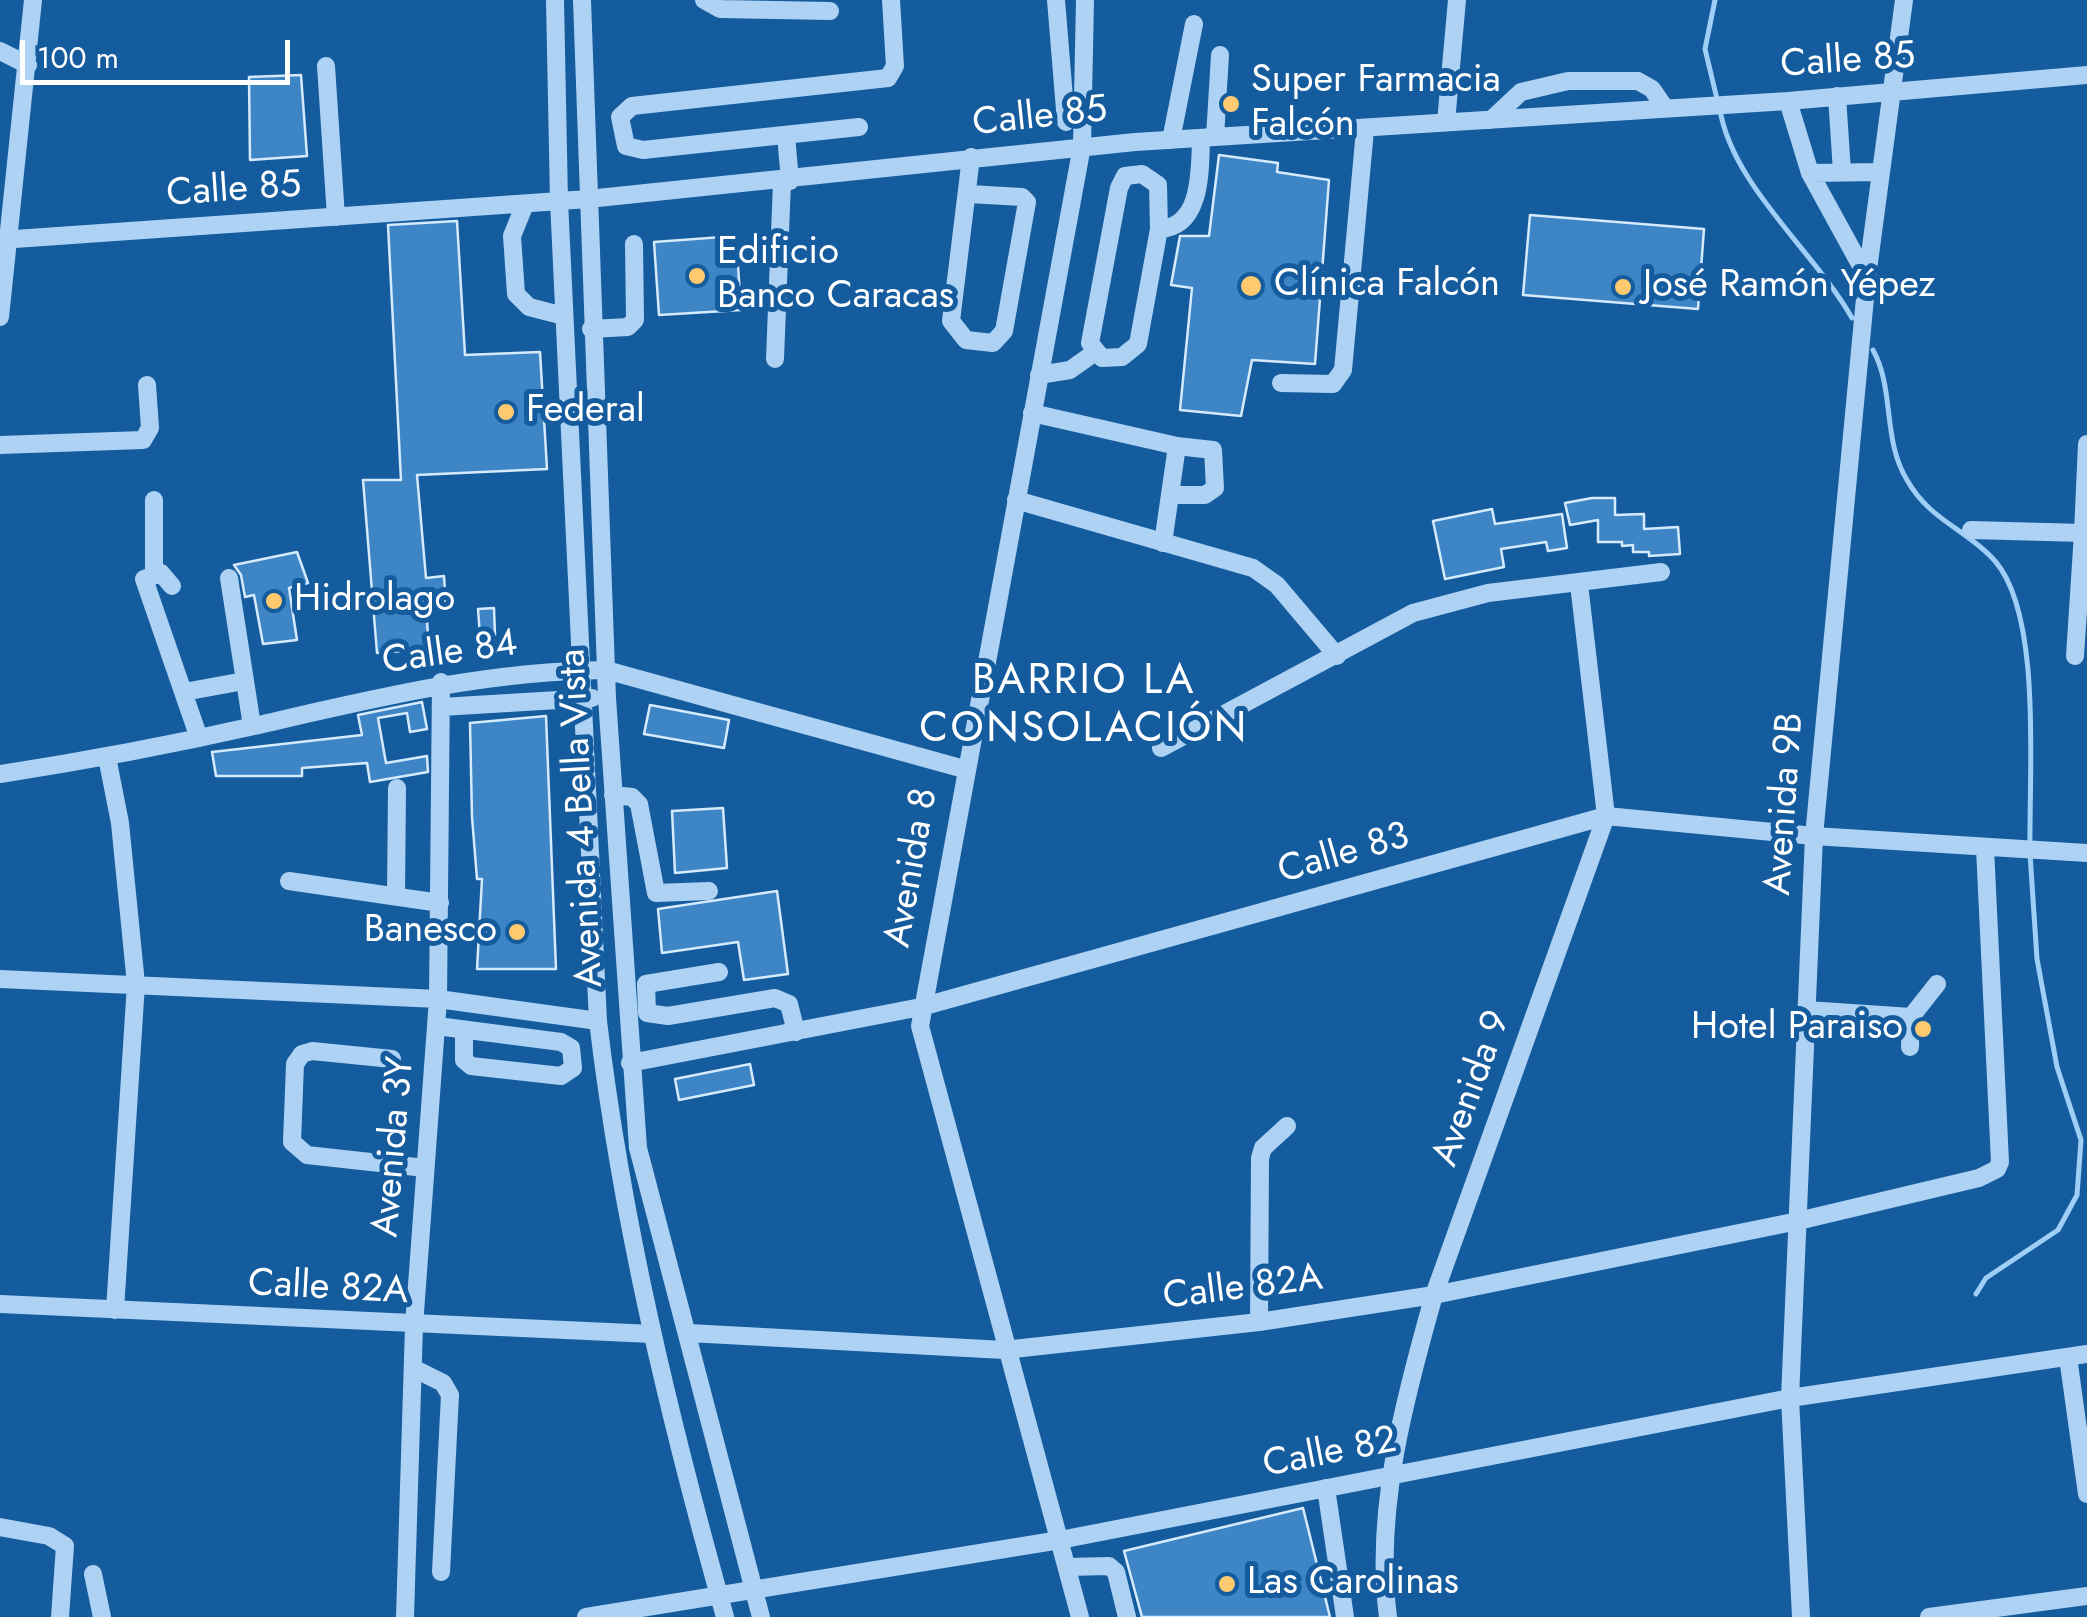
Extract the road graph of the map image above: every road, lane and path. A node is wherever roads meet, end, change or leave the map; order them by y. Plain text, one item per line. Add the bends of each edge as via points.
1 (33, 0) edge
2 (555, 0) edge
3 (582, 0) edge
4 (704, 0) edge
5 (891, 0) edge
6 (1056, 0) edge
7 (1085, 0) edge
8 (1458, 0) edge
9 (1904, 0) edge
10 (830, 11) dead end
11 (1194, 24) dead end
12 (0, 51) edge
13 (1220, 55) dead end
14 (28, 65) junction
15 (326, 66) dead end
16 (2087, 75) edge
17 (1888, 92) junction
18 (1837, 96) junction
19 (1788, 100) junction
20 (1664, 108) junction
21 (1492, 120) junction
22 (1066, 122) dead end
23 (1446, 122) junction
24 (859, 127) dead end
25 (1364, 130) junction
26 (786, 135) junction
27 (1208, 138) junction
28 (1171, 140) junction
29 (1082, 146) junction
30 (972, 158) junction
31 (1842, 172) junction
32 (1879, 172) junction
33 (1810, 174) junction
34 (786, 181) junction
35 (970, 194) junction
36 (588, 199) junction
37 (560, 201) junction
38 (525, 204) junction
39 (336, 217) junction
40 (1159, 229) junction
41 (4, 240) edge
42 (634, 244) dead end
43 (1867, 278) junction
44 (564, 316) junction
45 (0, 317) edge
46 (591, 330) junction
47 (1094, 353) junction
48 (776, 360) dead end
49 (1039, 375) junction
50 (1281, 383) dead end
51 (147, 385) dead end
52 (1032, 413) junction
53 (2087, 444) edge
54 (0, 445) edge
55 (1177, 446) junction
56 (1171, 495) junction
57 (154, 500) dead end
58 (1016, 500) junction
59 (1971, 530) dead end
60 (2085, 533) edge
61 (1163, 542) junction
62 (154, 572) junction
63 (1661, 572) dead end
64 (229, 578) dead end
65 (1579, 584) junction
66 (172, 586) dead end
67 (1336, 656) junction
68 (2076, 656) dead end
69 (579, 670) junction
70 (606, 670) junction
71 (244, 681) junction
72 (441, 682) junction
73 (184, 692) junction
74 (608, 698) junction
75 (580, 699) junction
76 (441, 707) junction
77 (252, 726) junction
78 (198, 738) junction
79 (1161, 748) dead end
80 (108, 757) junction
81 (964, 769) junction
82 (0, 774) edge
83 (397, 788) dead end
84 (614, 794) junction
85 (1606, 816) junction
86 (1814, 836) junction
87 (1985, 848) junction
88 (2087, 853) edge
89 (290, 881) dead end
90 (709, 892) dead end
91 (396, 896) junction
92 (440, 903) junction
93 (720, 972) dead end
94 (0, 979) edge
95 (136, 984) junction
96 (1937, 984) dead end
97 (438, 1000) junction
98 (920, 1007) junction
99 (1807, 1010) junction
100 (1911, 1016) junction
101 (598, 1021) junction
102 (437, 1026) junction
103 (464, 1030) junction
104 (796, 1032) junction
105 (1910, 1046) dead end
106 (392, 1059) dead end
107 (630, 1063) junction
108 (1287, 1126) dead end
109 (425, 1168) junction
110 (1798, 1221) junction
111 (1434, 1295) junction
112 (0, 1304) edge
113 (114, 1310) junction
114 (1260, 1322) junction
115 (414, 1326) junction
116 (689, 1333) junction
117 (652, 1334) junction
118 (1004, 1350) junction
119 (2078, 1355) edge
120 (413, 1368) junction
121 (1790, 1398) junction
122 (1394, 1474) junction
123 (1326, 1488) junction
124 (2087, 1494) edge
125 (0, 1527) edge
126 (1060, 1540) junction
127 (1067, 1567) junction
128 (441, 1572) dead end
129 (93, 1574) dead end
130 (755, 1592) junction
131 (719, 1596) junction
132 (2087, 1596) edge
133 (60, 1617) edge
134 (102, 1617) edge
135 (405, 1617) edge
136 (586, 1617) edge
137 (724, 1617) edge
138 (761, 1617) edge
139 (1080, 1617) edge
140 (1127, 1617) edge
141 (1346, 1617) edge
142 (1388, 1617) edge
143 (1801, 1617) edge
144 (1929, 1617) edge

1 - 14 street
2 - 37 street, Avenida 4 Bella Vista
3 - 36 street, Avenida 4 Bella Vista
4 - 10 street via 720,9
5 - 26 street via 895,66 888,78 632,106 620,116 621,140 634,149
6 - 22 street
7 - 29 street, Avenida 8
8 - 23 street
9 - 17 street, Avenida 9B
11 - 28 street
12 - 14 street
13 - 27 street
14 - 41 street
15 - 39 street
16 - 17 street, Calle 85
17 - 18 street, Calle 85
17 - 32 street, Avenida 9B
18 - 19 street, Calle 85
18 - 31 street
19 - 20 street, Calle 85
19 - 33 street
20 - 21 street, Calle 85
20 - 21 street via 1638,81 1568,81 1521,92
21 - 23 street, Calle 85
23 - 25 street, Calle 85
24 - 26 street
25 - 27 street, Calle 85
25 - 50 street via 1344,370 1333,384
26 - 34 street
27 - 28 street, Calle 85
27 - 40 street via 1188,215
28 - 29 street, Calle 85
29 - 30 street, Calle 85
29 - 49 street, Avenida 8
30 - 34 street, Calle 85
30 - 35 street
31 - 32 street
31 - 33 street
32 - 43 street, Avenida 9B
33 - 43 street
34 - 36 street, Calle 85
34 - 48 street
35 - 35 street via 951,321 966,340 993,343 1004,332 1027,202
36 - 37 street, Calle 85
36 - 46 street, Avenida 4 Bella Vista
37 - 38 street, Calle 85
37 - 44 street, Avenida 4 Bella Vista
38 - 39 street, Calle 85
38 - 44 street via 512,236 516,294 528,307
39 - 41 street, Calle 85
40 - 47 street via 1138,344 1122,358
40 - 47 street via 1158,184 1142,174 1125,176 1090,338
41 - 45 street
42 - 46 street via 635,320 628,327
43 - 86 street, Avenida 9B
44 - 69 street, Avenida 4 Bella Vista
46 - 70 street, Avenida 4 Bella Vista
47 - 49 street via 1070,370
49 - 52 street, Avenida 8
51 - 54 street via 150,428 143,440
52 - 55 street
52 - 58 street, Avenida 8
53 - 60 street
55 - 56 street
55 - 56 street via 1213,450 1215,488
56 - 61 street
57 - 62 street
58 - 61 street
58 - 81 street, Avenida 8
59 - 60 street
60 - 68 street
61 - 67 street via 1266,576
62 - 66 street
62 - 73 street via 144,584
63 - 65 street
64 - 71 street
65 - 67 street via 1488,593 1413,613
65 - 85 street, Avenida 9
67 - 79 street
69 - 70 street, Calle 84
69 - 72 street, Calle 84
69 - 75 street, Avenida 4 Bella Vista
70 - 74 street, Avenida 4 Bella Vista
70 - 81 street, Calle 84
71 - 73 street
71 - 77 street
72 - 76 street, Avenida 3Y
72 - 77 street, Calle 84
73 - 78 street
74 - 75 street, Calle 84
74 - 84 street, Avenida 4 Bella Vista
75 - 76 street, Calle 84
75 - 101 street, Avenida 4 Bella Vista
76 - 92 street, Avenida 3Y
77 - 78 street, Calle 84
78 - 80 street, Calle 84
80 - 82 street, Calle 84
80 - 95 street
81 - 98 street, Avenida 8
83 - 91 street
84 - 90 street via 639,804 656,893
84 - 107 street, Avenida 4 Bella Vista
85 - 86 street, Calle 83
85 - 98 street, Calle 83
85 - 111 street, Avenida 9
86 - 87 street, Calle 83
86 - 99 street, Avenida 9B
87 - 88 street, Calle 83
87 - 110 street, Calle 82A via 2000,1162 1980,1178
89 - 91 street
91 - 92 street
92 - 97 street, Avenida 3Y
93 - 104 street via 646,984 647,1013 668,1016 775,998 789,1004
94 - 95 street
95 - 97 street
95 - 113 street
96 - 100 street
97 - 101 street
97 - 102 street, Avenida 3Y
98 - 104 street, Calle 83
98 - 118 street, Avenida 8
99 - 100 street
99 - 110 street, Avenida 9B
100 - 105 street
101 - 117 street, Avenida 4 Bella Vista via 613,1145
102 - 103 street
102 - 109 street, Avenida 3Y
103 - 103 street via 566,1044 572,1068 561,1076 471,1066 464,1060
104 - 107 street, Calle 83
106 - 109 street via 302,1054 295,1064 292,1142 307,1155
107 - 116 street, Avenida 4 Bella Vista via 638,1148
108 - 114 street via 1260,1158
109 - 115 street, Avenida 3Y
110 - 111 street, Calle 82A
110 - 121 street, Avenida 9B
111 - 114 street, Calle 82A
111 - 122 street, Avenida 9 via 1411,1374
112 - 113 street, Calle 82A
113 - 115 street, Calle 82A
114 - 118 street, Calle 82A
115 - 117 street, Calle 82A
115 - 120 street, Avenida 3Y
116 - 118 street, Calle 82A
116 - 130 street, Avenida 4 Bella Vista
117 - 131 street, Avenida 4 Bella Vista
118 - 126 street, Avenida 8
119 - 121 street, Calle 82
119 - 124 street
120 - 128 street via 443,1383 450,1395
120 - 135 street, Avenida 3Y
121 - 122 street, Calle 82
121 - 143 street, Avenida 9B
122 - 123 street, Calle 82
122 - 142 street, Avenida 9 via 1382,1568
123 - 126 street, Calle 82
123 - 141 street
125 - 133 street via 49,1536 65,1546
126 - 127 street, Avenida 8
126 - 130 street, Calle 82
127 - 139 street, Avenida 8
127 - 140 street via 1109,1566
129 - 134 street
130 - 131 street, Calle 82
130 - 138 street, Avenida 4 Bella Vista
131 - 136 street, Calle 82
131 - 137 street, Avenida 4 Bella Vista
132 - 144 street

